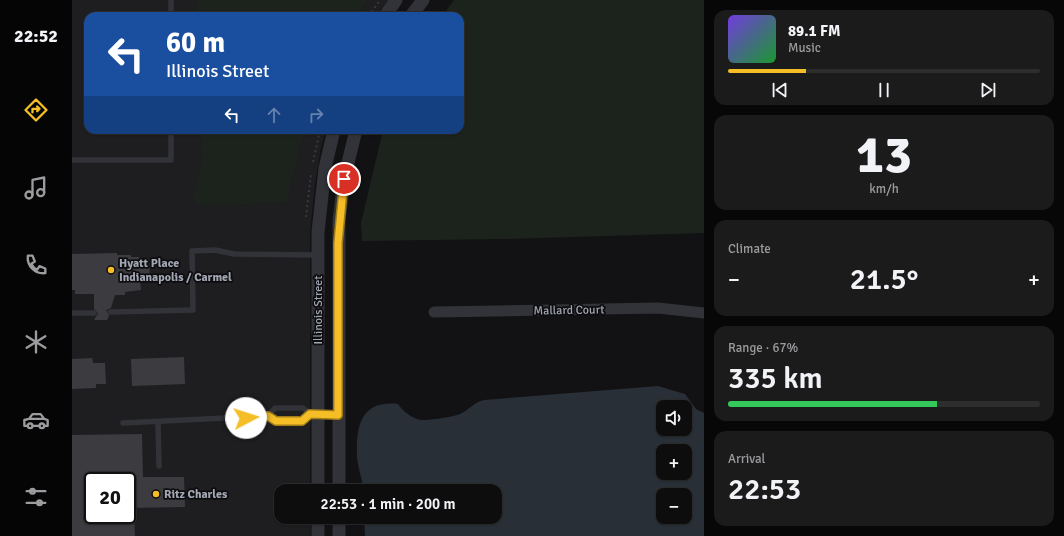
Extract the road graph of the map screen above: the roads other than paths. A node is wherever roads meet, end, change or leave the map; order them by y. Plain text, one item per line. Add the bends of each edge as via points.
1 (171, 0) edge
2 (396, 0) edge
3 (423, 0) edge
4 (171, 12) edge
5 (388, 12) edge
6 (414, 12) edge
7 (171, 134) edge
8 (333, 134) edge
9 (355, 134) edge
10 (72, 160) edge
11 (318, 255) junction
12 (94, 312) dead end
13 (110, 312) dead end
14 (434, 312) dead end
15 (72, 313) edge
16 (704, 313) edge
17 (314, 414) junction
18 (338, 415) junction
19 (268, 416) junction
20 (158, 422) junction
21 (123, 423) dead end
22 (159, 466) dead end
23 (318, 484) edge
24 (339, 484) edge
25 (318, 524) edge
26 (339, 524) edge
27 (318, 536) edge
28 (339, 536) edge

1 - 4 lane
2 - 5 street
3 - 6 street
7 - 10 lane via 171,160
8 - 11 street, Illinois Street via 321,189
9 - 18 street, Illinois Street via 344,179 339,221
11 - 13 lane via 192,251 193,310
11 - 17 street, Illinois Street
12 - 15 lane
14 - 16 street, Mallard Court via 658,308
17 - 18 lane
17 - 19 lane via 302,421 276,421
17 - 19 lane via 303,408 275,408
17 - 23 street, Illinois Street
18 - 24 street, Illinois Street
19 - 20 lane
20 - 21 lane
20 - 22 lane
25 - 27 street
26 - 28 street

